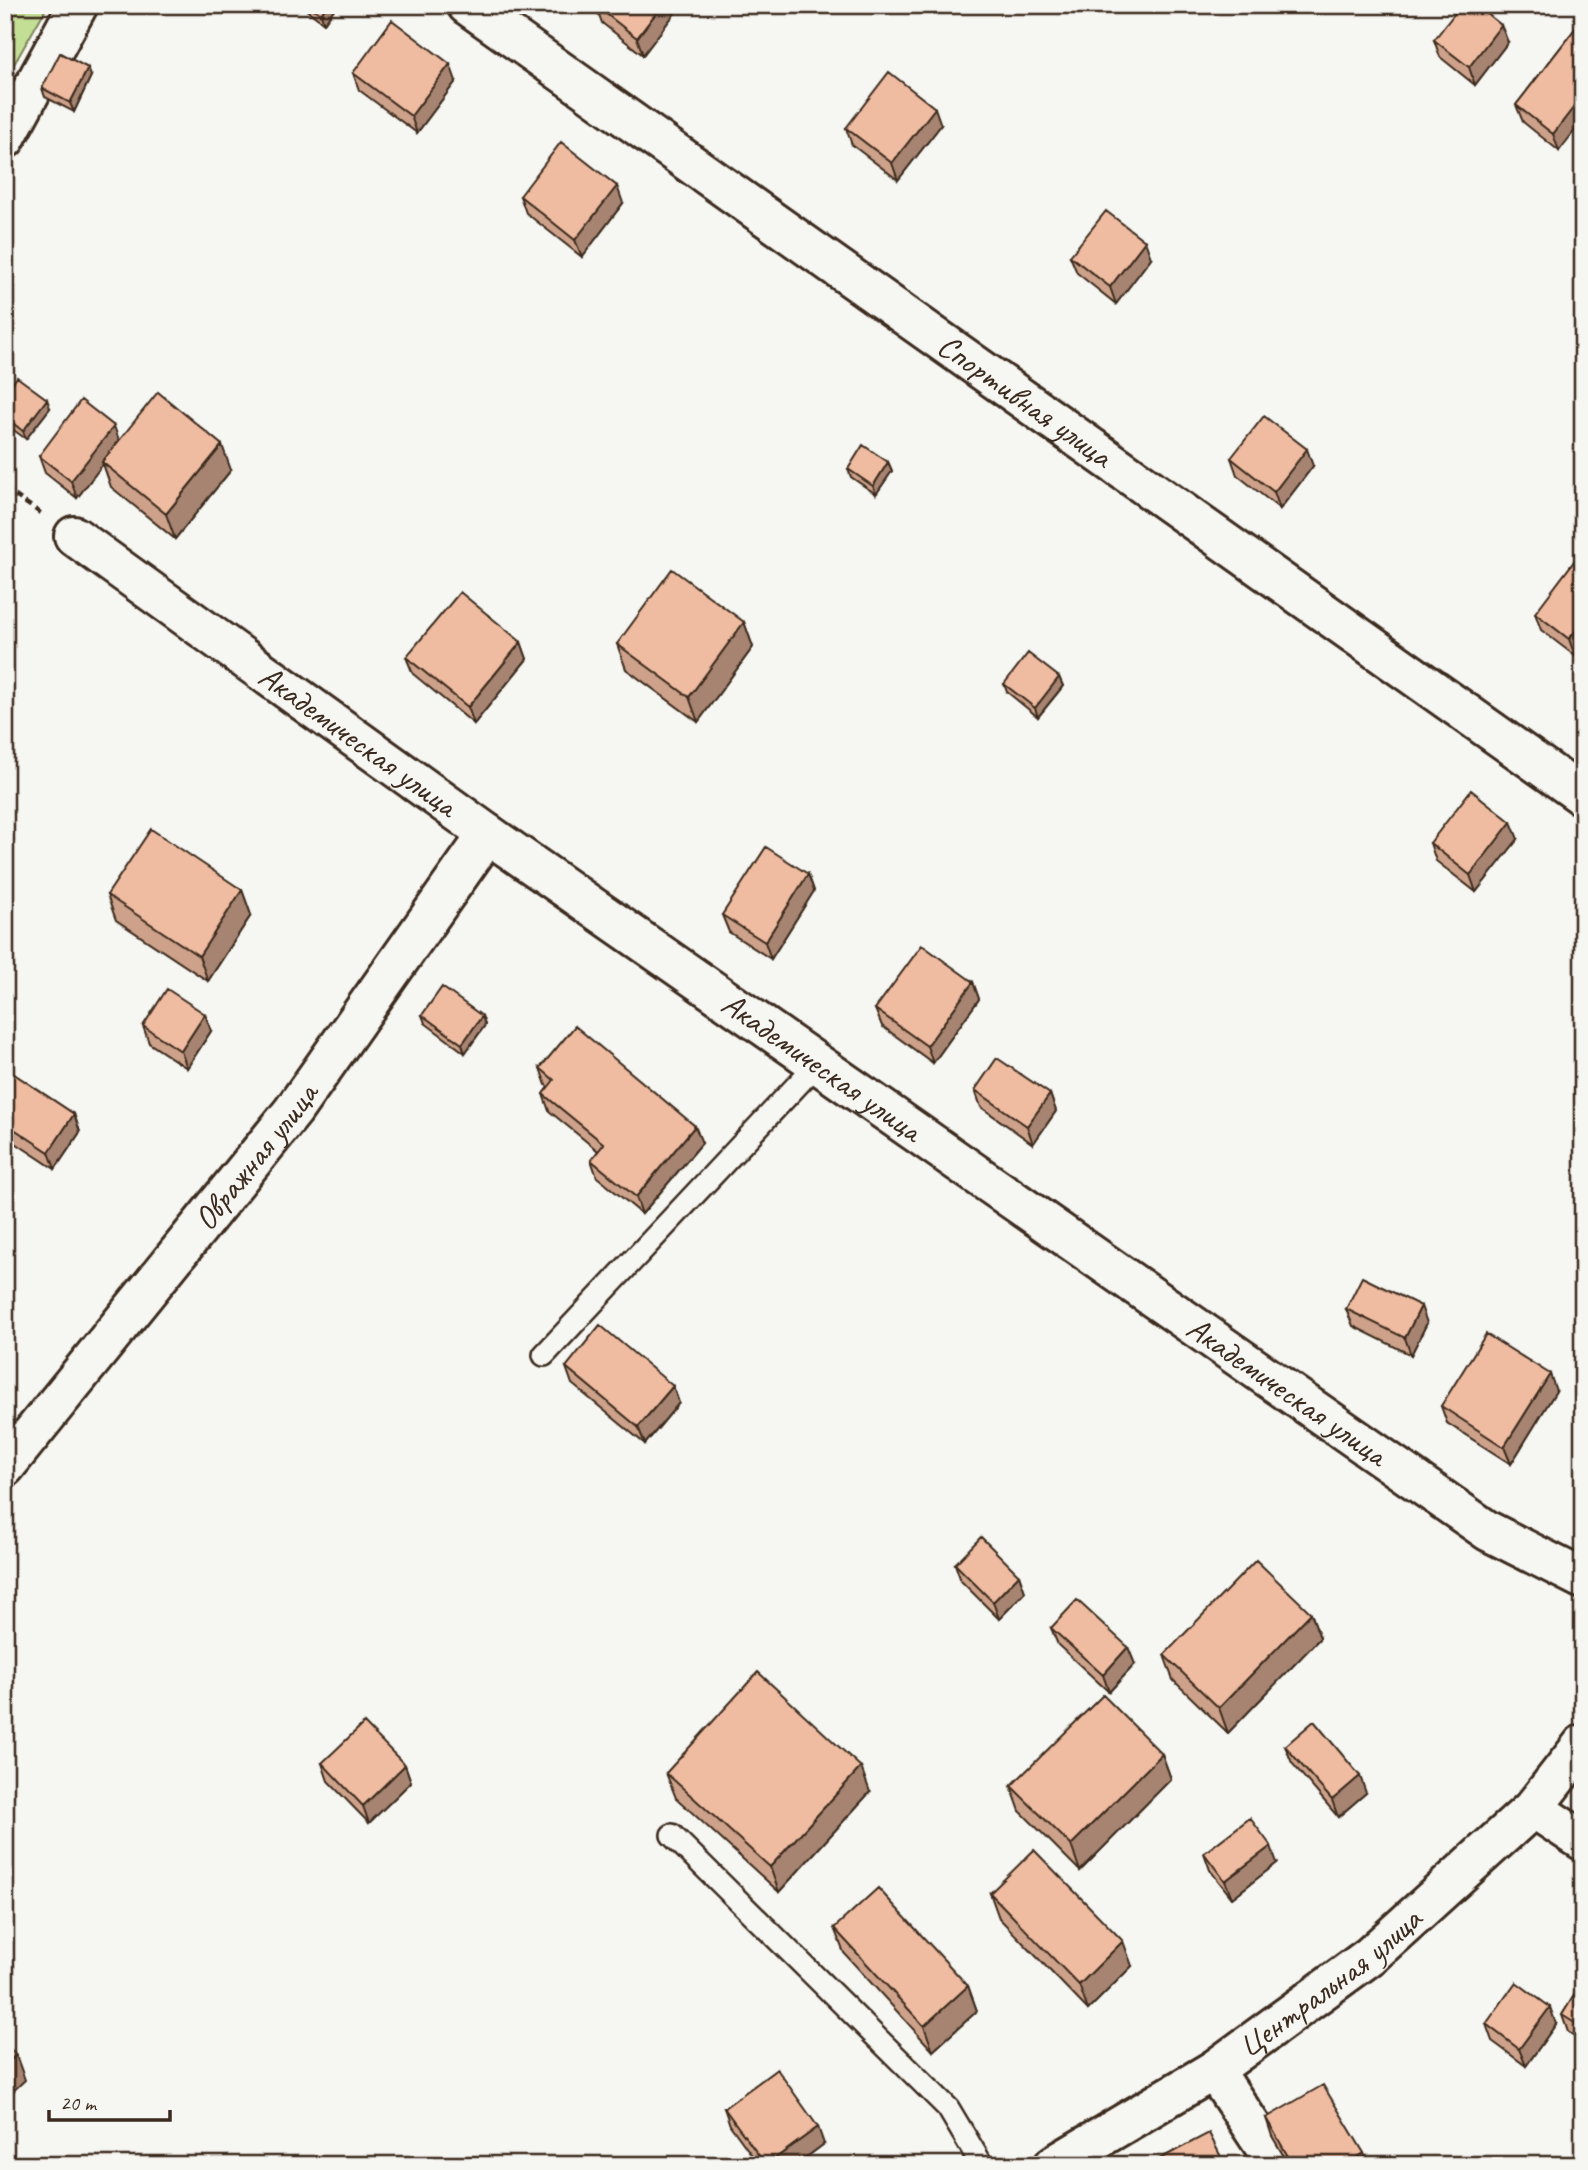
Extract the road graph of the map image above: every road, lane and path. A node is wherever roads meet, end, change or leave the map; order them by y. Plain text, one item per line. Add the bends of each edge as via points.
1 (78, 5) edge
2 (467, 5) edge
3 (5, 139) edge
4 (74, 536) dead end
5 (1583, 796) edge
6 (488, 834) junction
7 (817, 1064) junction
8 (544, 1355) dead end
9 (5, 1467) edge
10 (1583, 1579) edge
11 (1583, 1744) edge
12 (1533, 1808) junction
13 (672, 1835) dead end
14 (1583, 1841) edge
15 (1214, 2070) junction
16 (982, 2165) edge
17 (1055, 2165) edge
18 (1277, 2165) edge

1 - 3 street
2 - 5 street, Спортивная улица
4 - 6 street, Академическая улица
6 - 7 street, Академическая улица
6 - 9 street, Овражная улица via 293,1111
7 - 8 lane
7 - 10 street, Академическая улица via 1488,1531
11 - 12 street, Центральная улица
12 - 14 street
12 - 15 street, Центральная улица via 1370,1956
13 - 16 lane via 948,2108
15 - 17 street, Центральная улица
15 - 18 street

